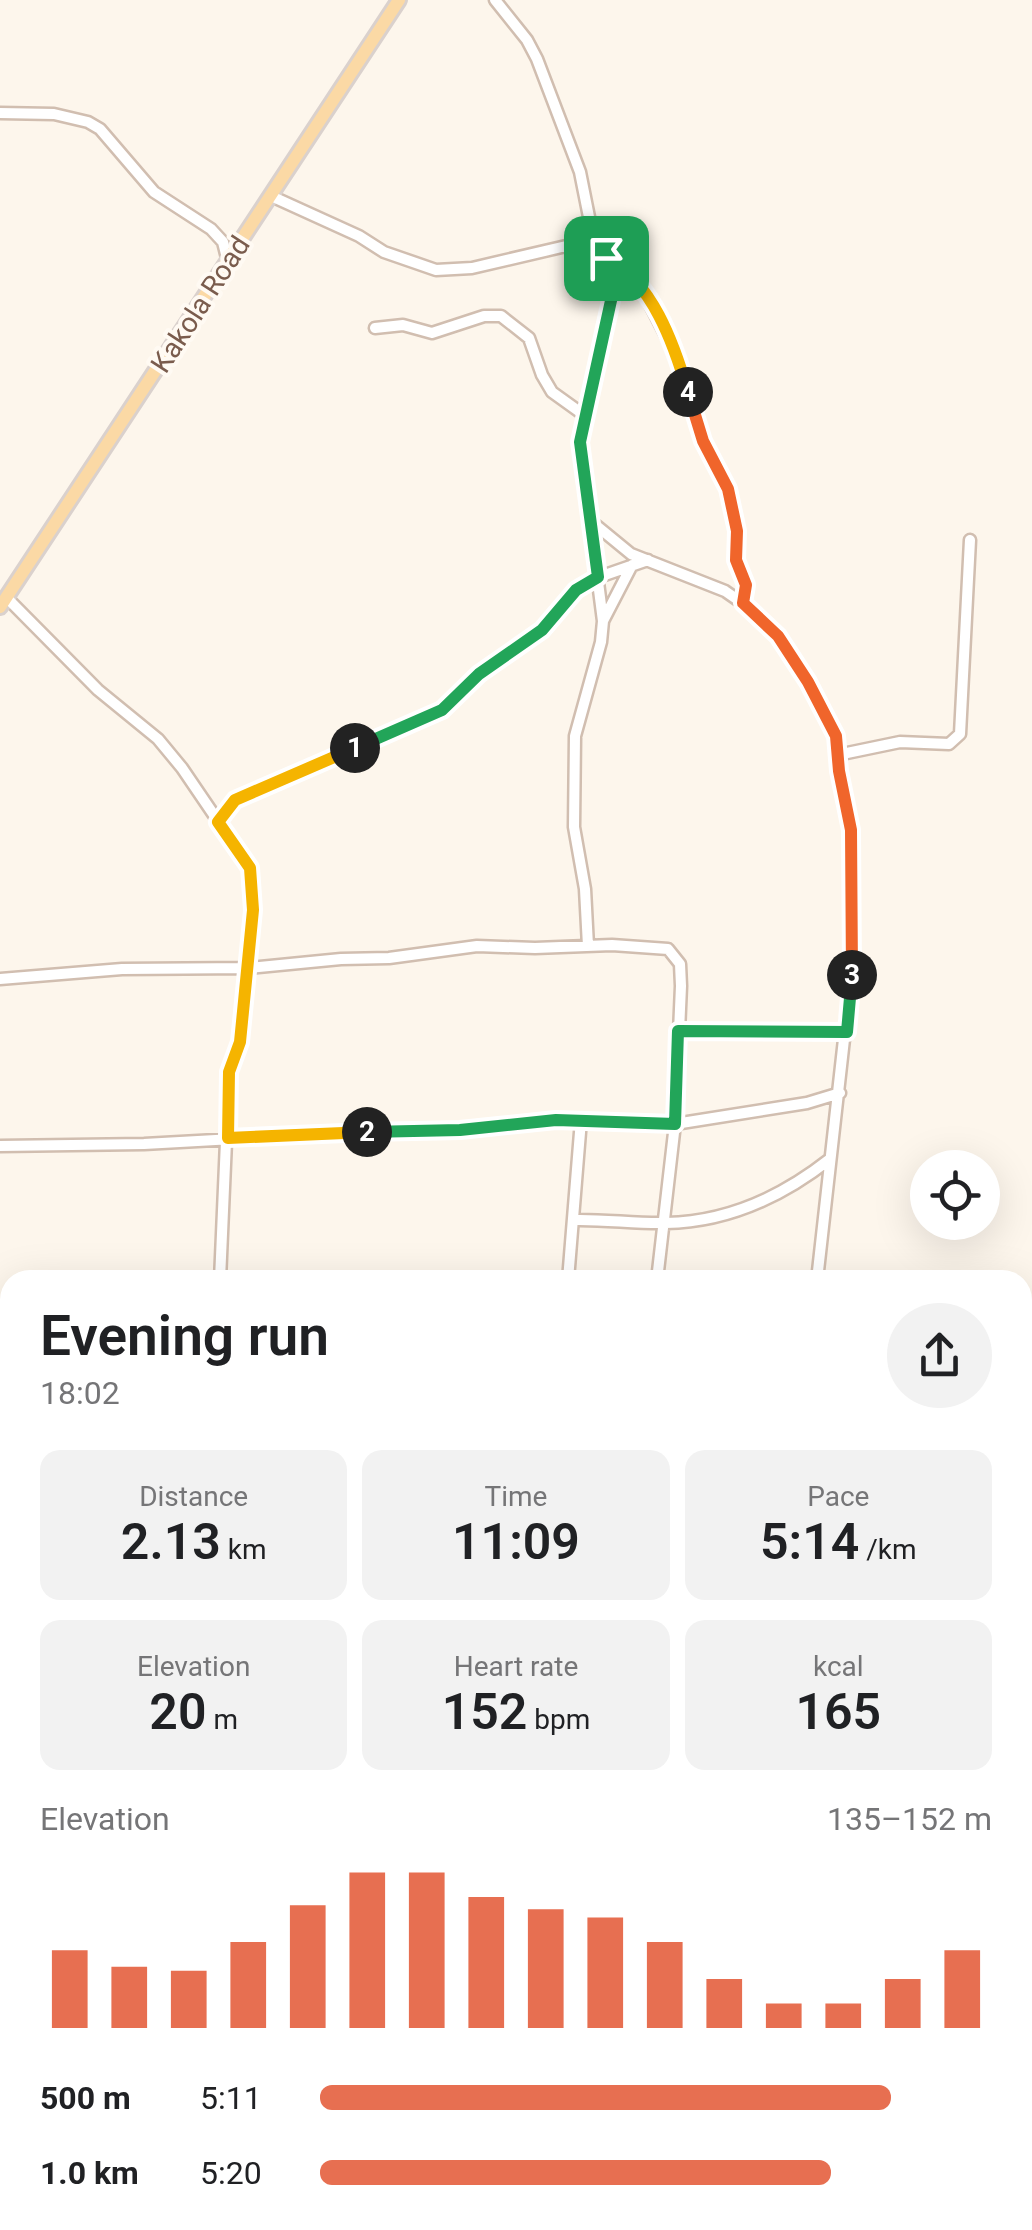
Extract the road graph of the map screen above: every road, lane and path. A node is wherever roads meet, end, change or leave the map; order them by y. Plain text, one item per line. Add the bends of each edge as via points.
1 (399, 0) edge
2 (496, 0) edge
3 (0, 113) edge
4 (271, 196) junction
5 (604, 254) junction
6 (228, 262) junction
7 (375, 328) dead end
8 (584, 415) junction
9 (592, 522) junction
10 (970, 540) dead end
11 (648, 560) junction
12 (632, 565) junction
13 (598, 577) junction
14 (3, 603) edge
15 (743, 603) junction
16 (603, 620) junction
17 (848, 753) dead end
18 (218, 822) junction
19 (588, 946) junction
20 (250, 968) junction
21 (0, 979) edge
22 (678, 1031) junction
23 (847, 1032) junction
24 (840, 1092) junction
25 (581, 1120) junction
26 (675, 1124) junction
27 (228, 1138) junction
28 (0, 1146) edge
29 (830, 1158) junction
30 (573, 1220) junction
31 (664, 1224) junction
32 (221, 1270) edge
33 (569, 1270) edge
34 (658, 1270) edge
35 (817, 1270) edge

1 - 4 main road, Kakola Road
2 - 5 street via 527,40 546,80
3 - 6 street via 54,114 100,129 154,192 211,229
4 - 5 street via 436,270 566,246
4 - 6 main road, Kakola Road
5 - 8 street via 612,296
5 - 15 street via 642,289 676,355 699,431 728,489 736,560 746,585
6 - 14 main road, Kakola Road
7 - 8 street via 404,325 432,332 501,316 529,338 552,392
8 - 9 street via 581,462
9 - 11 street
9 - 13 street
10 - 17 street via 960,734 949,744 900,742
11 - 12 street
11 - 15 street
12 - 13 street
12 - 16 street
13 - 16 street
13 - 18 street via 442,710 235,800
14 - 18 street via 158,738
15 - 23 street via 778,636 836,736 851,830
16 - 19 street via 574,736 574,828
18 - 20 street via 250,868
19 - 20 street via 477,946
19 - 22 street via 656,946 673,953 681,973
20 - 21 street
20 - 27 street via 229,1072
22 - 23 street
22 - 26 street
23 - 24 street
24 - 26 street
24 - 29 street
25 - 26 street
25 - 27 street
25 - 30 street
26 - 31 street
27 - 28 street
27 - 32 street
29 - 31 street via 771,1198
29 - 35 street
30 - 31 street
30 - 33 street
31 - 34 street

